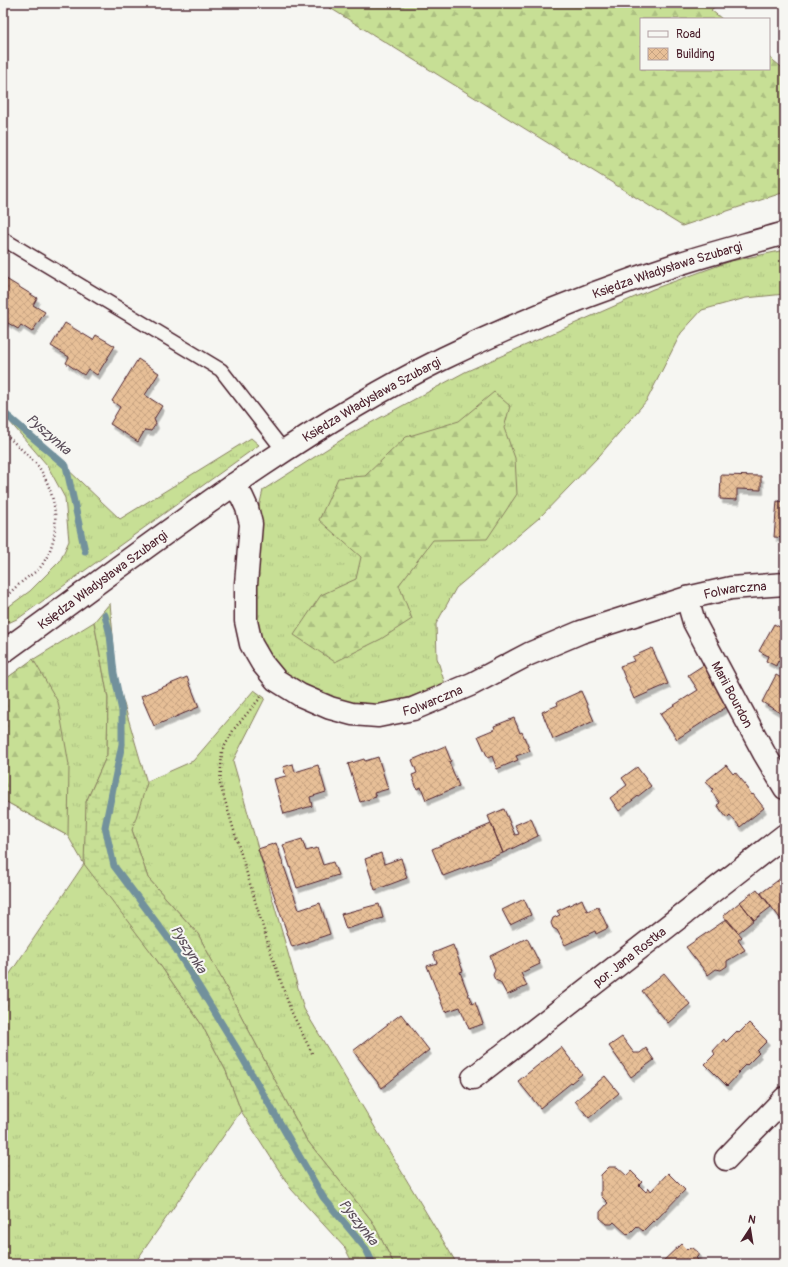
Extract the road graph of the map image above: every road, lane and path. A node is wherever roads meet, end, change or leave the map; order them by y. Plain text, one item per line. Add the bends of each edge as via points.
1 (785, 233) edge
2 (3, 239) edge
3 (3, 432) edge
4 (283, 451) junction
5 (233, 485) junction
6 (785, 584) edge
7 (686, 598) junction
8 (3, 600) edge
9 (3, 652) edge
10 (276, 680) junction
11 (785, 788) edge
12 (785, 835) edge
13 (313, 1055) dead end
14 (473, 1078) dead end
15 (785, 1098) edge
16 (726, 1159) dead end

1 - 4 street, Księdza Władysława Szubargi via 682,263 579,299 513,327 443,358
2 - 4 lane via 221,370
3 - 8 path via 39,468 52,493 56,511 51,546 42,566 12,589
4 - 5 street, Księdza Władysława Szubargi
5 - 9 street, Księdza Władysława Szubargi
5 - 10 street, Folwarczna via 242,497 251,524 246,591 246,620 251,644
6 - 7 street, Folwarczna via 731,588
7 - 10 street, Folwarczna via 581,632 413,709 378,716 352,714 330,708 300,696
7 - 11 street, Marii Bourdon via 694,622
10 - 13 path via 234,729 222,751 220,784 274,961 291,1010
12 - 14 street, por. Jana Rostka
15 - 16 street

